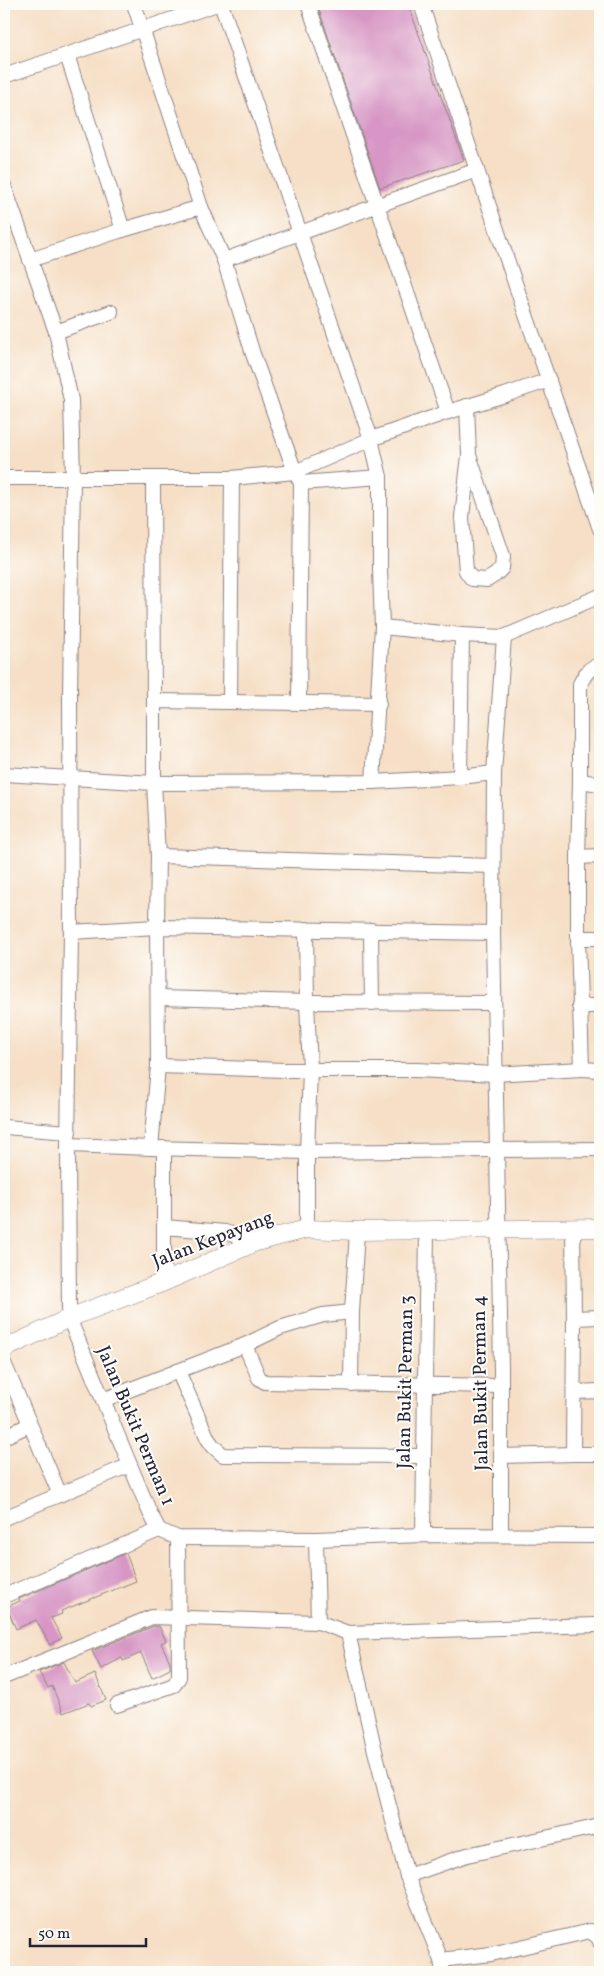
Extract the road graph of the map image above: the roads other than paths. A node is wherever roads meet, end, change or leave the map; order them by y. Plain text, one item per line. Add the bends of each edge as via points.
1 (134, 4) edge
2 (217, 4) edge
3 (221, 4) edge
4 (308, 4) edge
5 (421, 4) edge
6 (142, 30) junction
7 (67, 55) junction
8 (4, 76) edge
9 (477, 170) junction
10 (4, 186) edge
11 (377, 205) junction
12 (7, 206) edge
13 (201, 207) junction
14 (123, 230) junction
15 (299, 233) junction
16 (30, 260) junction
17 (224, 260) junction
18 (111, 312) dead end
19 (56, 332) junction
20 (549, 380) junction
21 (467, 406) junction
22 (448, 412) junction
23 (371, 439) junction
24 (469, 455) junction
25 (380, 477) junction
26 (4, 478) edge
27 (73, 478) junction
28 (153, 478) junction
29 (232, 478) junction
30 (298, 478) junction
31 (600, 529) edge
32 (600, 596) edge
33 (382, 627) junction
34 (462, 635) junction
35 (504, 637) junction
36 (600, 665) edge
37 (154, 701) junction
38 (230, 702) junction
39 (300, 703) junction
40 (379, 704) junction
41 (494, 773) junction
42 (4, 774) edge
43 (71, 777) junction
44 (460, 778) junction
45 (580, 781) junction
46 (373, 782) junction
47 (154, 783) junction
48 (600, 784) edge
49 (158, 856) junction
50 (600, 856) edge
51 (578, 857) junction
52 (493, 866) junction
53 (157, 926) junction
54 (306, 929) junction
55 (371, 930) junction
56 (72, 932) junction
57 (493, 933) junction
58 (578, 938) junction
59 (600, 938) edge
60 (159, 998) junction
61 (307, 1002) junction
62 (372, 1003) junction
63 (494, 1003) junction
64 (579, 1006) junction
65 (600, 1006) edge
66 (158, 1066) junction
67 (310, 1070) junction
68 (582, 1070) junction
69 (600, 1070) edge
70 (495, 1074) junction
71 (4, 1127) edge
72 (69, 1139) junction
73 (157, 1148) junction
74 (600, 1150) edge
75 (496, 1151) junction
76 (307, 1152) junction
77 (164, 1227) junction
78 (573, 1228) junction
79 (600, 1228) edge
80 (307, 1229) junction
81 (427, 1230) junction
82 (498, 1230) junction
83 (357, 1231) junction
84 (256, 1242) junction
85 (164, 1282) junction
86 (352, 1312) junction
87 (600, 1317) edge
88 (69, 1318) junction
89 (574, 1318) junction
90 (245, 1345) junction
91 (4, 1349) edge
92 (4, 1363) edge
93 (178, 1371) junction
94 (352, 1384) junction
95 (426, 1385) junction
96 (501, 1386) junction
97 (600, 1391) edge
98 (574, 1392) junction
99 (103, 1400) junction
100 (29, 1425) junction
101 (4, 1436) edge
102 (573, 1454) junction
103 (600, 1454) edge
104 (424, 1456) junction
105 (501, 1456) junction
106 (130, 1465) junction
107 (60, 1495) junction
108 (4, 1518) edge
109 (159, 1530) junction
110 (423, 1535) junction
111 (501, 1535) junction
112 (600, 1536) edge
113 (178, 1538) junction
114 (316, 1539) junction
115 (4, 1596) edge
116 (179, 1617) junction
117 (318, 1622) junction
118 (596, 1625) dead end
119 (348, 1633) junction
120 (4, 1676) edge
121 (117, 1705) dead end
122 (600, 1826) edge
123 (407, 1876) junction
124 (600, 1942) edge
125 (442, 1966) edge

1 - 6 street
2 - 6 street
3 - 15 street
4 - 11 street
5 - 9 street
6 - 7 street
6 - 13 street
7 - 8 street
7 - 14 street
9 - 11 street
9 - 20 street
10 - 12 street
11 - 15 street
11 - 22 street
12 - 16 street
13 - 14 street
13 - 17 street
14 - 16 street
15 - 17 street
15 - 23 street
16 - 19 street
17 - 30 street
18 - 19 street
19 - 27 street via 71,400
20 - 21 street
20 - 31 street
21 - 22 street
21 - 24 street
22 - 23 street
23 - 25 street
23 - 30 street
24 - 24 street via 462,517 466,571 472,580 487,580 502,568 503,556
25 - 30 street
25 - 33 street
26 - 27 street
27 - 28 street
27 - 43 street
28 - 29 street
28 - 37 street
29 - 30 street
29 - 38 street
30 - 39 street
32 - 35 street
33 - 34 street
33 - 40 street
34 - 35 street
34 - 44 street
35 - 41 street, Jalan Bukit Perman 4
36 - 45 street via 590,669 580,684
37 - 38 street
37 - 47 street
38 - 39 street
39 - 40 street
40 - 46 street
41 - 44 street
41 - 52 street, Jalan Bukit Perman 4
42 - 43 street
43 - 47 street
43 - 56 street
44 - 46 street
45 - 48 street
45 - 51 street
46 - 47 street
47 - 49 street
49 - 52 street
49 - 53 street
50 - 51 street
51 - 58 street
52 - 57 street, Jalan Bukit Perman 4
53 - 54 street
53 - 56 street
53 - 60 street
54 - 55 street
54 - 61 street
55 - 57 street
55 - 62 street
56 - 72 street
57 - 63 street, Jalan Bukit Perman 4
58 - 59 street
58 - 64 street
60 - 61 street
60 - 66 street
61 - 62 street
61 - 67 street
62 - 63 street
63 - 70 street, Jalan Bukit Perman 4
64 - 65 street
64 - 68 street
66 - 67 street
66 - 73 street
67 - 70 street
67 - 76 street
68 - 69 street
68 - 70 street
70 - 75 street, Jalan Bukit Perman 4
71 - 72 street
72 - 73 street
72 - 88 street
73 - 76 street
73 - 77 street
74 - 75 street
75 - 76 street
75 - 82 street, Jalan Bukit Perman 4
76 - 80 street
77 - 84 street via 225,1232
77 - 85 street
78 - 79 street, Jalan Kepayang
78 - 82 street, Jalan Kepayang
78 - 89 street
80 - 83 street, Jalan Kepayang
80 - 84 street, Jalan Kepayang
81 - 82 street, Jalan Kepayang
81 - 83 street, Jalan Kepayang
81 - 95 street, Jalan Bukit Perman 3
82 - 96 street, Jalan Bukit Perman 4
83 - 86 street
84 - 85 street, Jalan Kepayang
85 - 88 street, Jalan Kepayang
86 - 90 street via 323,1314 280,1328
86 - 94 street
87 - 89 street
88 - 91 street, Jalan Kepayang
88 - 99 street, Jalan Bukit Perman 1
89 - 98 street
90 - 93 street
90 - 94 street via 259,1378 266,1382
92 - 100 street
93 - 99 street
93 - 104 street via 208,1439 223,1455
94 - 95 street
95 - 96 street
95 - 104 street, Jalan Bukit Perman 3
96 - 105 street, Jalan Bukit Perman 4
97 - 98 street
98 - 102 street
99 - 106 street, Jalan Bukit Perman 1
100 - 101 street
100 - 107 street
102 - 103 street
102 - 105 street
104 - 110 street, Jalan Bukit Perman 3
105 - 111 street, Jalan Bukit Perman 4
106 - 107 street
106 - 109 street, Jalan Bukit Perman 1
107 - 108 street
109 - 113 street, Jalan Bukit Perman 1
109 - 115 street
110 - 111 street
110 - 114 street
111 - 112 street
113 - 114 street
113 - 116 street
114 - 117 street
116 - 117 street
116 - 120 street via 152,1617
116 - 121 street via 179,1678 174,1685
117 - 119 street
118 - 119 street
119 - 123 street
122 - 123 street via 467,1855
123 - 125 street
124 - 125 street via 590,1931

